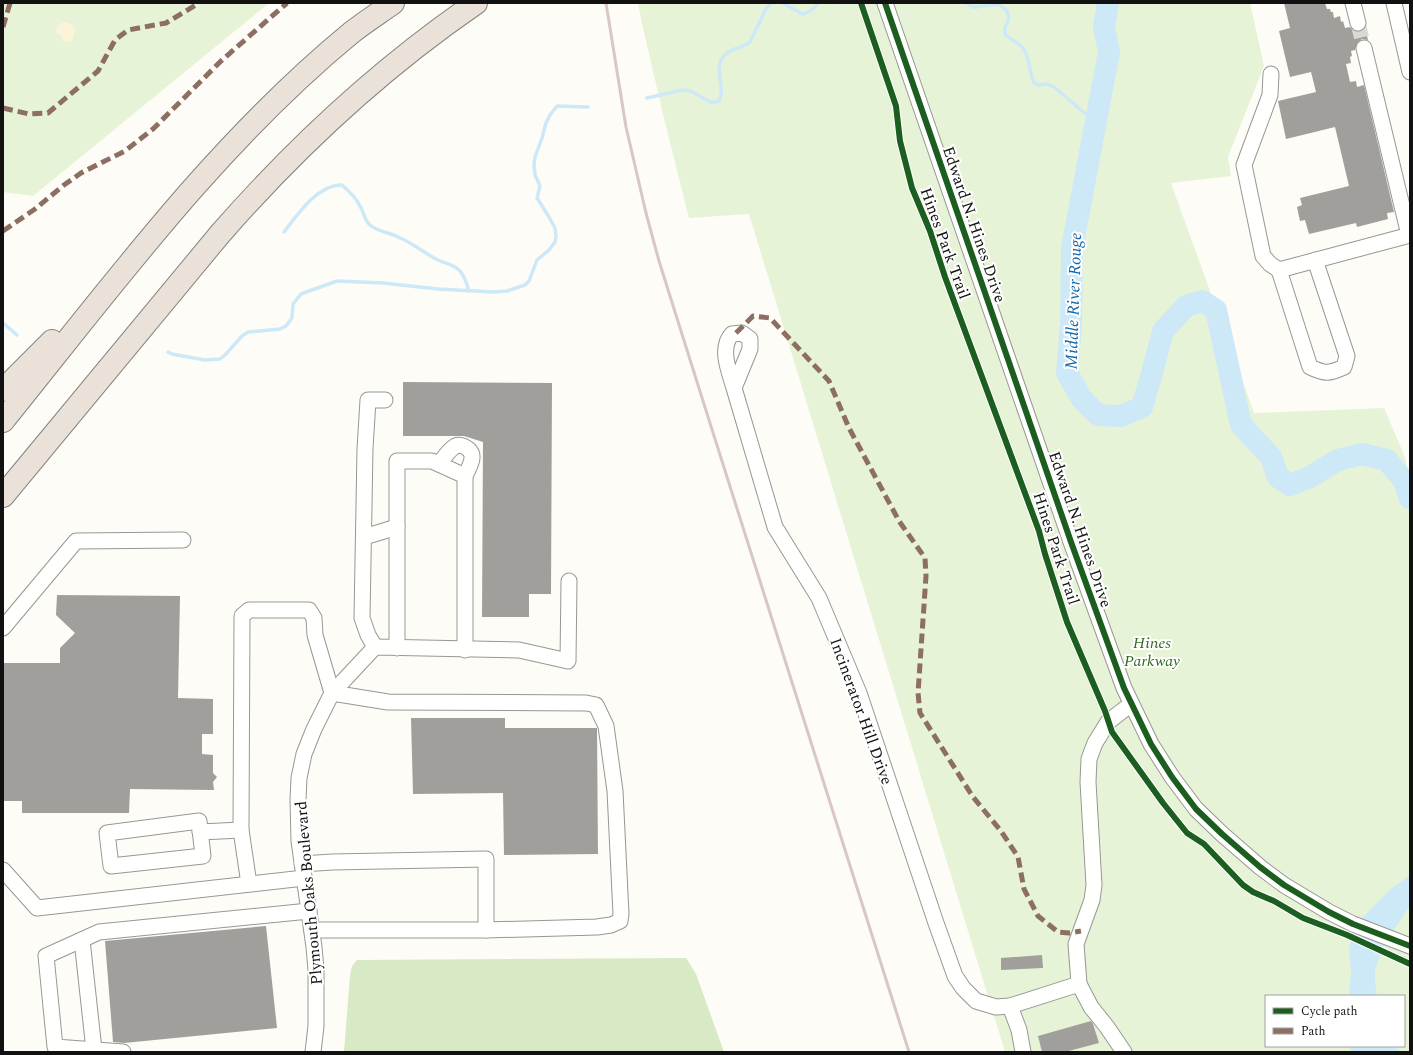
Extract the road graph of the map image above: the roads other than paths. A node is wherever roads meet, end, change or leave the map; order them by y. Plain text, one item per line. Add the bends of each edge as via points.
1 (393, 3) edge
2 (476, 3) edge
3 (885, 3) edge
4 (1353, 3) edge
5 (1394, 3) edge
6 (1358, 23) tunnel mouth
7 (1364, 48) tunnel mouth
8 (1409, 66) edge
9 (1271, 74) dead end
10 (1409, 235) edge
11 (136, 256) junction
12 (1315, 260) junction
13 (1279, 270) junction
14 (734, 388) dead end
15 (3, 390) edge
16 (385, 400) dead end
17 (3, 421) edge
18 (439, 464) junction
19 (465, 476) junction
20 (3, 496) edge
21 (397, 527) junction
22 (364, 537) junction
23 (183, 540) dead end
24 (569, 582) dead end
25 (3, 628) edge
26 (375, 646) junction
27 (397, 648) junction
28 (465, 650) junction
29 (332, 693) junction
30 (1132, 704) junction
31 (241, 830) junction
32 (200, 832) junction
33 (3, 870) edge
34 (303, 871) junction
35 (249, 884) junction
36 (309, 911) junction
37 (312, 930) junction
38 (486, 930) junction
39 (82, 940) junction
40 (1404, 944) edge
41 (1079, 984) junction
42 (1010, 1006) junction
43 (94, 1050) junction
44 (123, 1052) edge
45 (313, 1052) edge
46 (1023, 1052) edge
47 (1124, 1052) edge

1 - 11 highway via 352,32 294,83 230,146
2 - 20 highway via 398,60 346,105 248,202
3 - 30 street, Edward N. Hines Drive via 1071,542
4 - 6 street
5 - 8 street
7 - 10 street
9 - 13 street via 1270,95 1244,165 1263,256
10 - 12 street
11 - 15 highway
11 - 17 highway
12 - 13 street
12 - 13 street via 1347,356 1344,367 1333,372 1321,373 1310,367
14 - 42 street, Incinerator Hill Drive via 775,527 819,598 859,693 955,976 976,1001 996,1007
16 - 22 street via 368,400
18 - 19 street
18 - 19 street via 455,446 460,445 472,452 473,458
18 - 21 street via 432,460 396,461
19 - 28 street
21 - 22 street
21 - 27 street
22 - 26 street via 362,618
23 - 25 street via 76,541
24 - 28 street via 568,661 518,650
26 - 27 street
26 - 29 street, Plymouth Oaks Boulevard
27 - 28 street
29 - 31 street via 315,635 314,618 309,610 249,610 242,616
29 - 34 street, Plymouth Oaks Boulevard via 304,754 299,778 299,841
29 - 38 street via 388,702 596,705 606,726 615,791 620,921 597,928
30 - 40 street, Edward N. Hines Drive via 1172,777 1196,809 1222,834 1284,885 1329,912
30 - 41 street via 1108,722 1095,743 1088,766 1094,885 1092,900 1076,944
31 - 32 street
31 - 35 street
32 - 32 street via 199,821 107,833 111,866 203,856
33 - 35 street via 37,908
34 - 35 street
34 - 36 street, Plymouth Oaks Boulevard
34 - 38 street via 332,862 486,859
36 - 37 street, Plymouth Oaks Boulevard
36 - 39 street via 99,932
37 - 38 street
37 - 45 street, Plymouth Oaks Boulevard via 317,994
39 - 43 street
39 - 43 street via 46,956 55,1046
41 - 42 street, Incinerator Hill Drive
41 - 47 street via 1091,1008 1108,1027
42 - 46 street via 1019,1030
43 - 44 street

